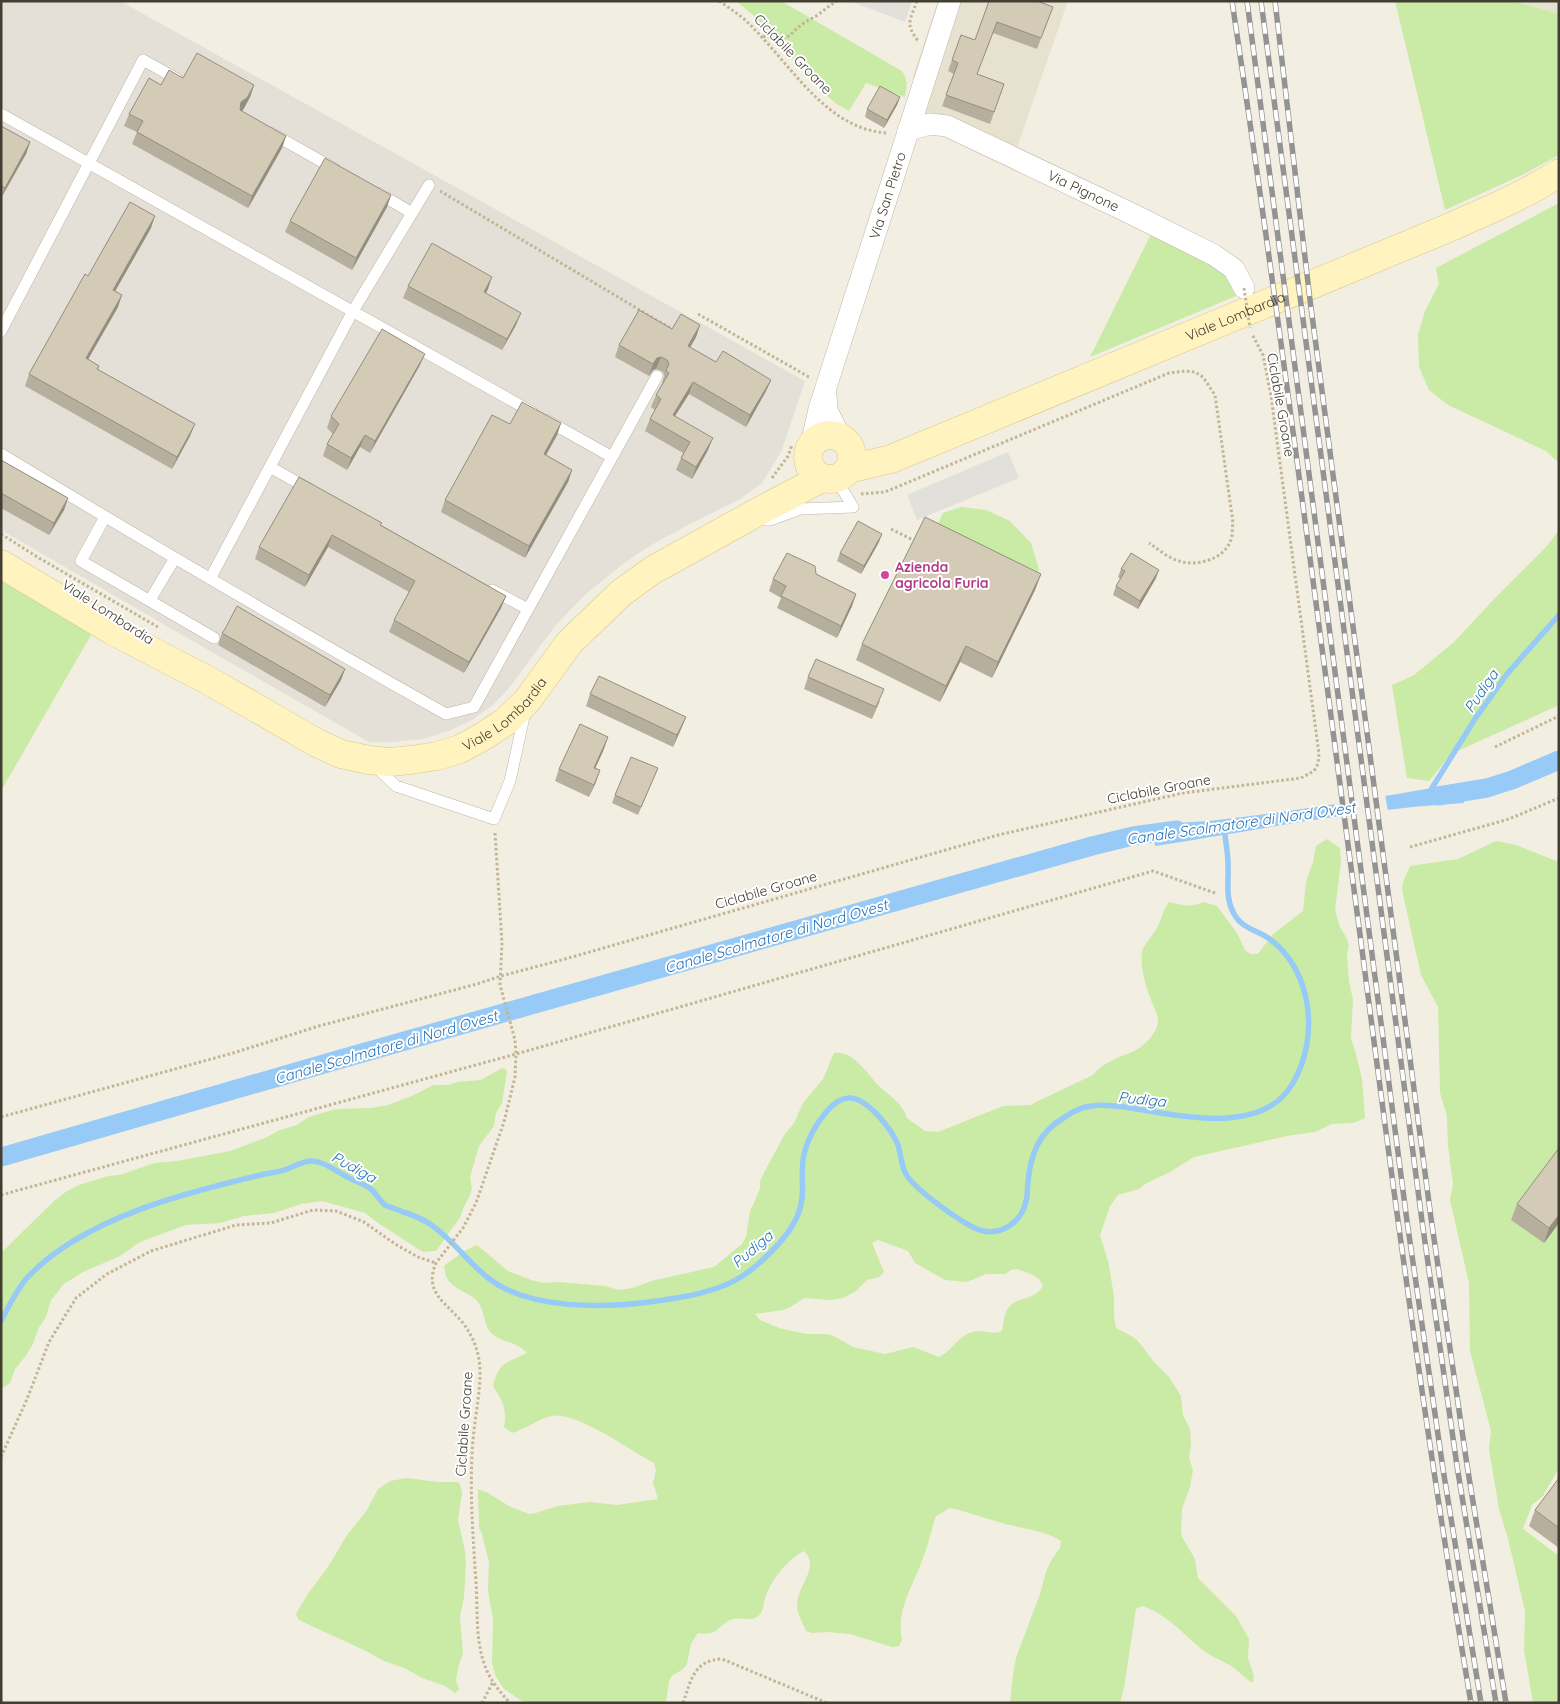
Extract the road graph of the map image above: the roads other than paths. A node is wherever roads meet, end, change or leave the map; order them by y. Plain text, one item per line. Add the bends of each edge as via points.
1 (950, 1) edge
2 (177, 79) edge
3 (1, 114) edge
4 (260, 127) edge
5 (908, 130) junction
6 (90, 163) junction
7 (1559, 173) edge
8 (344, 174) edge
9 (428, 185) road end
10 (370, 189) edge
11 (412, 213) junction
12 (1244, 288) road end
13 (353, 311) junction
14 (1, 331) edge
15 (656, 376) edge
16 (820, 384) junction
17 (804, 447) junction
18 (1, 454) edge
19 (612, 457) junction
20 (839, 461) junction
21 (270, 467) junction
22 (321, 496) edge
23 (105, 517) junction
24 (749, 517) junction
25 (1, 546) edge
26 (175, 558) junction
27 (1, 564) edge
28 (210, 579) junction
29 (485, 586) edge
30 (150, 600) junction
31 (528, 609) junction
32 (214, 638) dead end
33 (213, 683) junction
34 (527, 701) junction
35 (369, 760) junction

1 - 5 street, Via San Pietro
2 - 6 lane via 143,60
3 - 6 lane
4 - 8 lane
5 - 12 street, Via Pignone via 930,124 956,130 1214,255 1234,269
5 - 16 street, Via San Pietro
6 - 13 lane
6 - 14 lane
7 - 20 street, Viale Lombardia via 1541,185 1446,229 909,452 891,459
9 - 11 lane
10 - 11 lane
11 - 13 lane
13 - 19 lane
13 - 21 lane
15 - 19 lane
16 - 17 street, Via San Pietro
16 - 20 street, Via San Pietro
17 - 20 street via 816,474
17 - 20 street via 832,435
17 - 24 street, Viale Lombardia via 796,472
18 - 23 lane
19 - 31 lane
20 - 24 street, Viale Lombardia
20 - 24 lane via 853,507 800,509 770,520
21 - 22 lane
21 - 28 lane
23 - 26 lane
23 - 30 lane via 81,561
24 - 34 street, Viale Lombardia via 653,570 621,593 568,643
25 - 33 street, Viale Lombardia via 123,621
26 - 28 lane
26 - 30 lane
27 - 33 street, Viale Lombardia via 114,631
28 - 31 lane via 446,714 474,707
29 - 31 lane
30 - 32 lane
33 - 35 street, Viale Lombardia via 317,743 341,754
34 - 35 street, Viale Lombardia via 506,722 460,749 412,760
34 - 35 lane via 510,781 494,819 396,786

